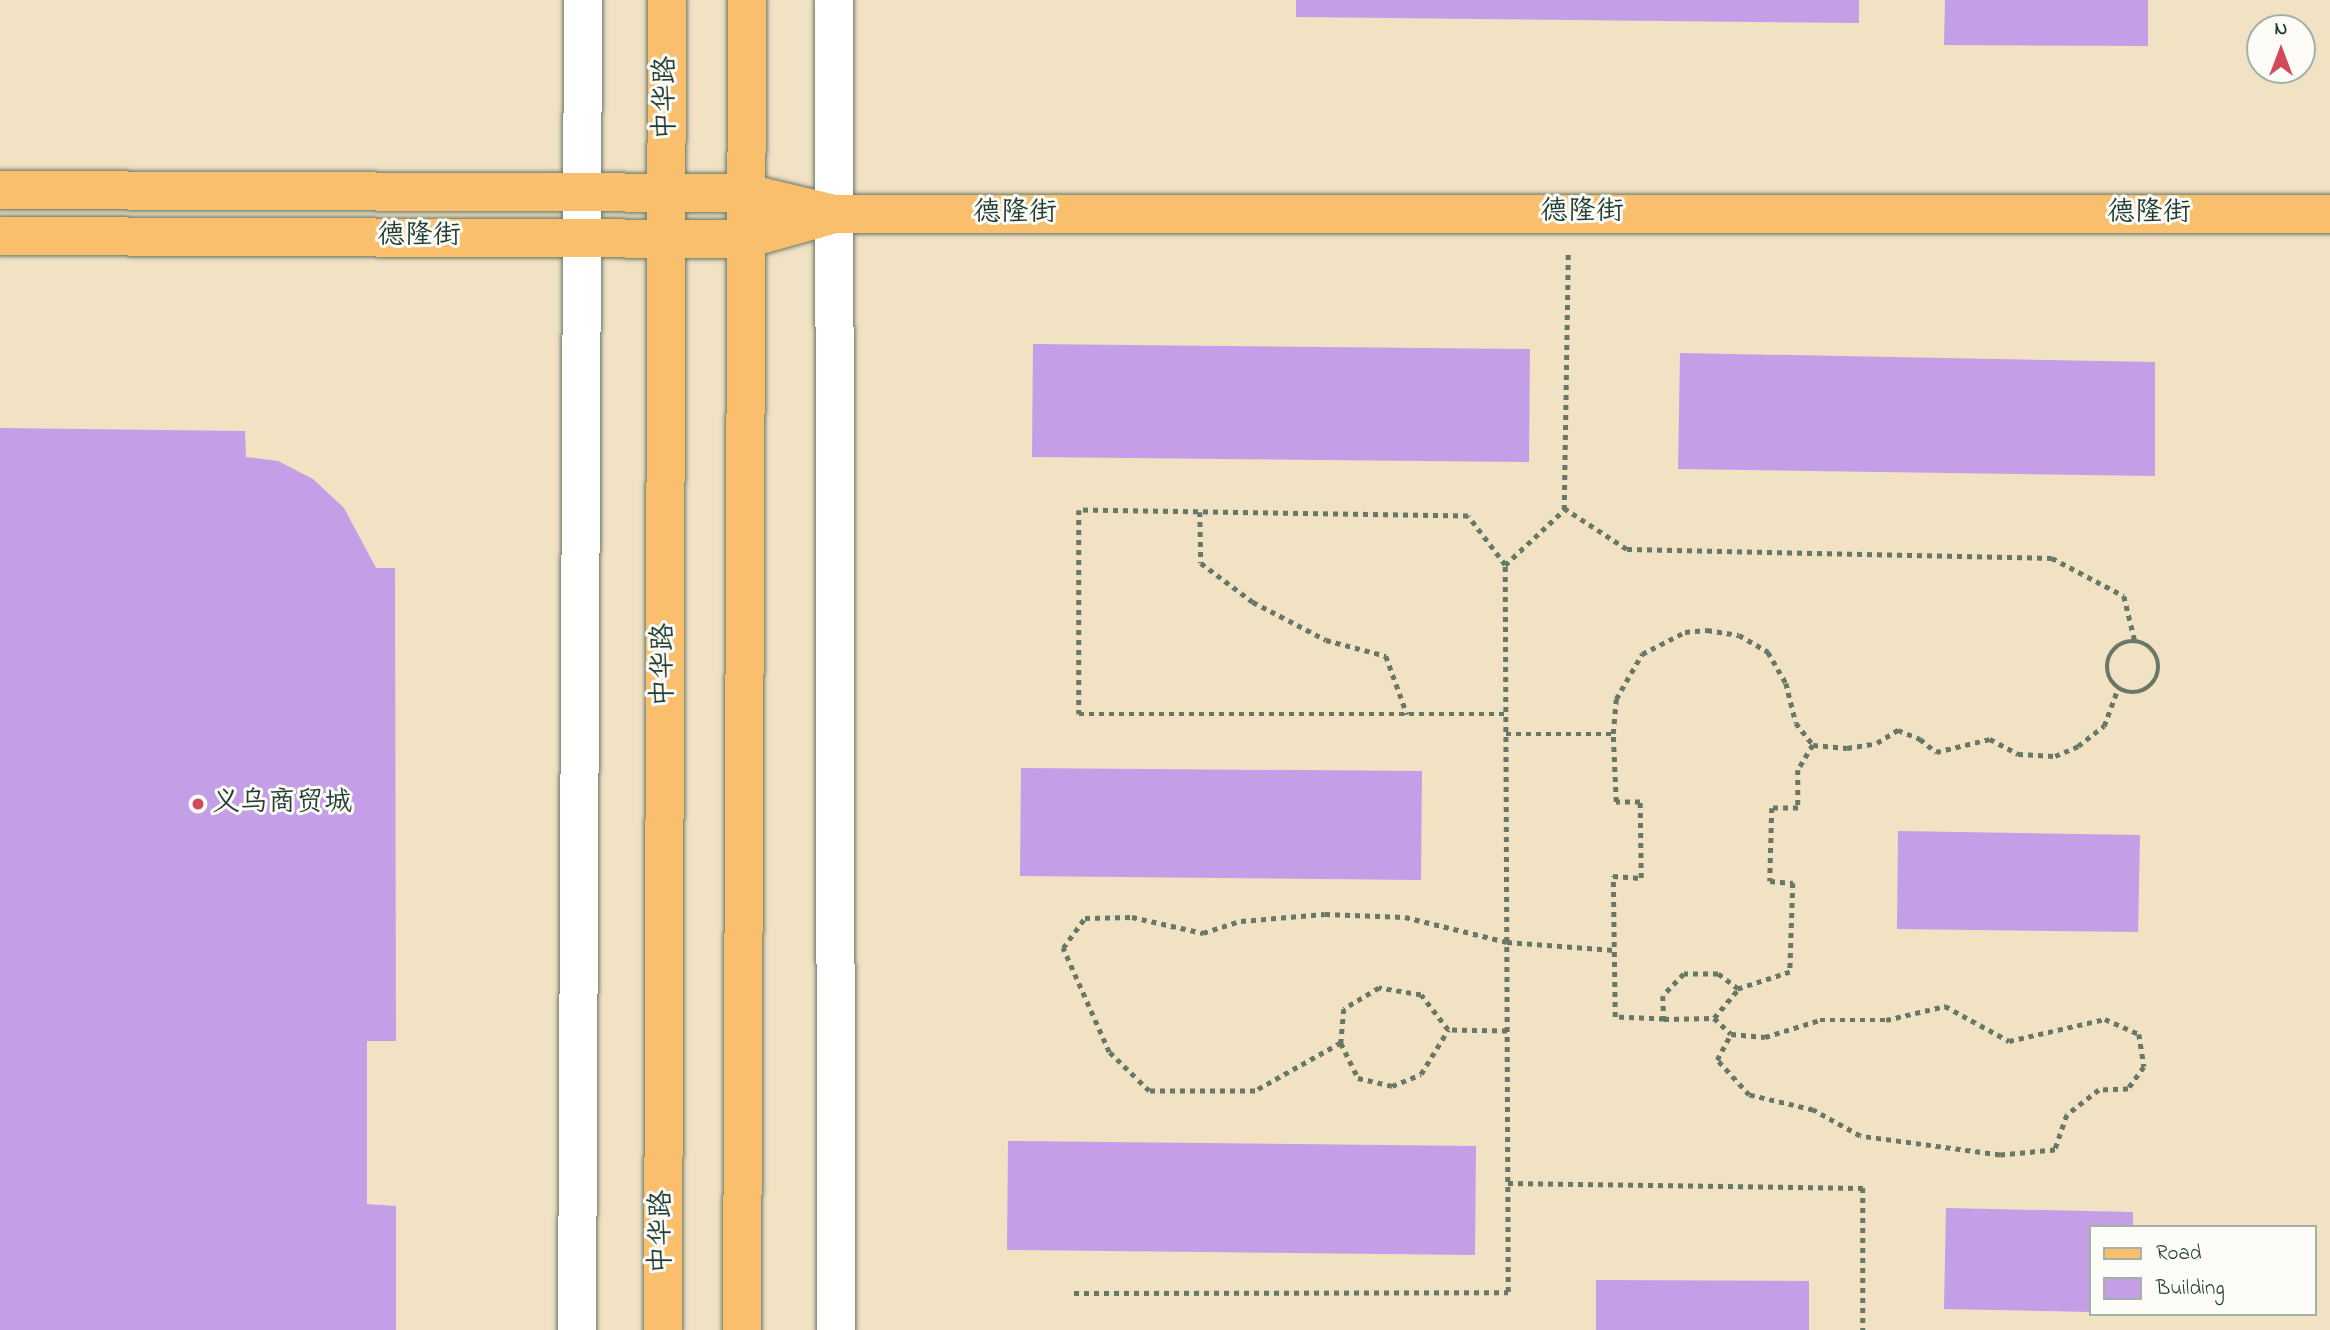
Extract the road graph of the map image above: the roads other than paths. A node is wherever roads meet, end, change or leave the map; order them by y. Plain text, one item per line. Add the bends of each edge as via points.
1 (583, 0) edge
2 (667, 0) edge
3 (747, 0) edge
4 (834, 0) edge
5 (0, 190) edge
6 (582, 192) junction
7 (667, 193) junction
8 (746, 193) junction
9 (834, 214) junction
10 (2330, 214) edge
11 (0, 236) edge
12 (582, 238) junction
13 (667, 239) junction
14 (746, 239) junction
15 (577, 1330) edge
16 (663, 1330) edge
17 (742, 1330) edge
18 (836, 1330) edge

1 - 6 street
2 - 7 main road, 中华路
3 - 8 main road
4 - 9 street
5 - 6 main road, 德隆街
6 - 7 main road, 德隆街
6 - 12 street
7 - 8 main road, 德隆街
7 - 13 main road, 中华路
8 - 9 main road, 德隆街
8 - 14 main road
9 - 10 main road, 德隆街
9 - 14 main road, 德隆街
9 - 18 street
11 - 12 main road, 德隆街
12 - 13 main road, 德隆街
12 - 15 street
13 - 14 main road, 德隆街
13 - 16 main road, 中华路
14 - 17 main road

